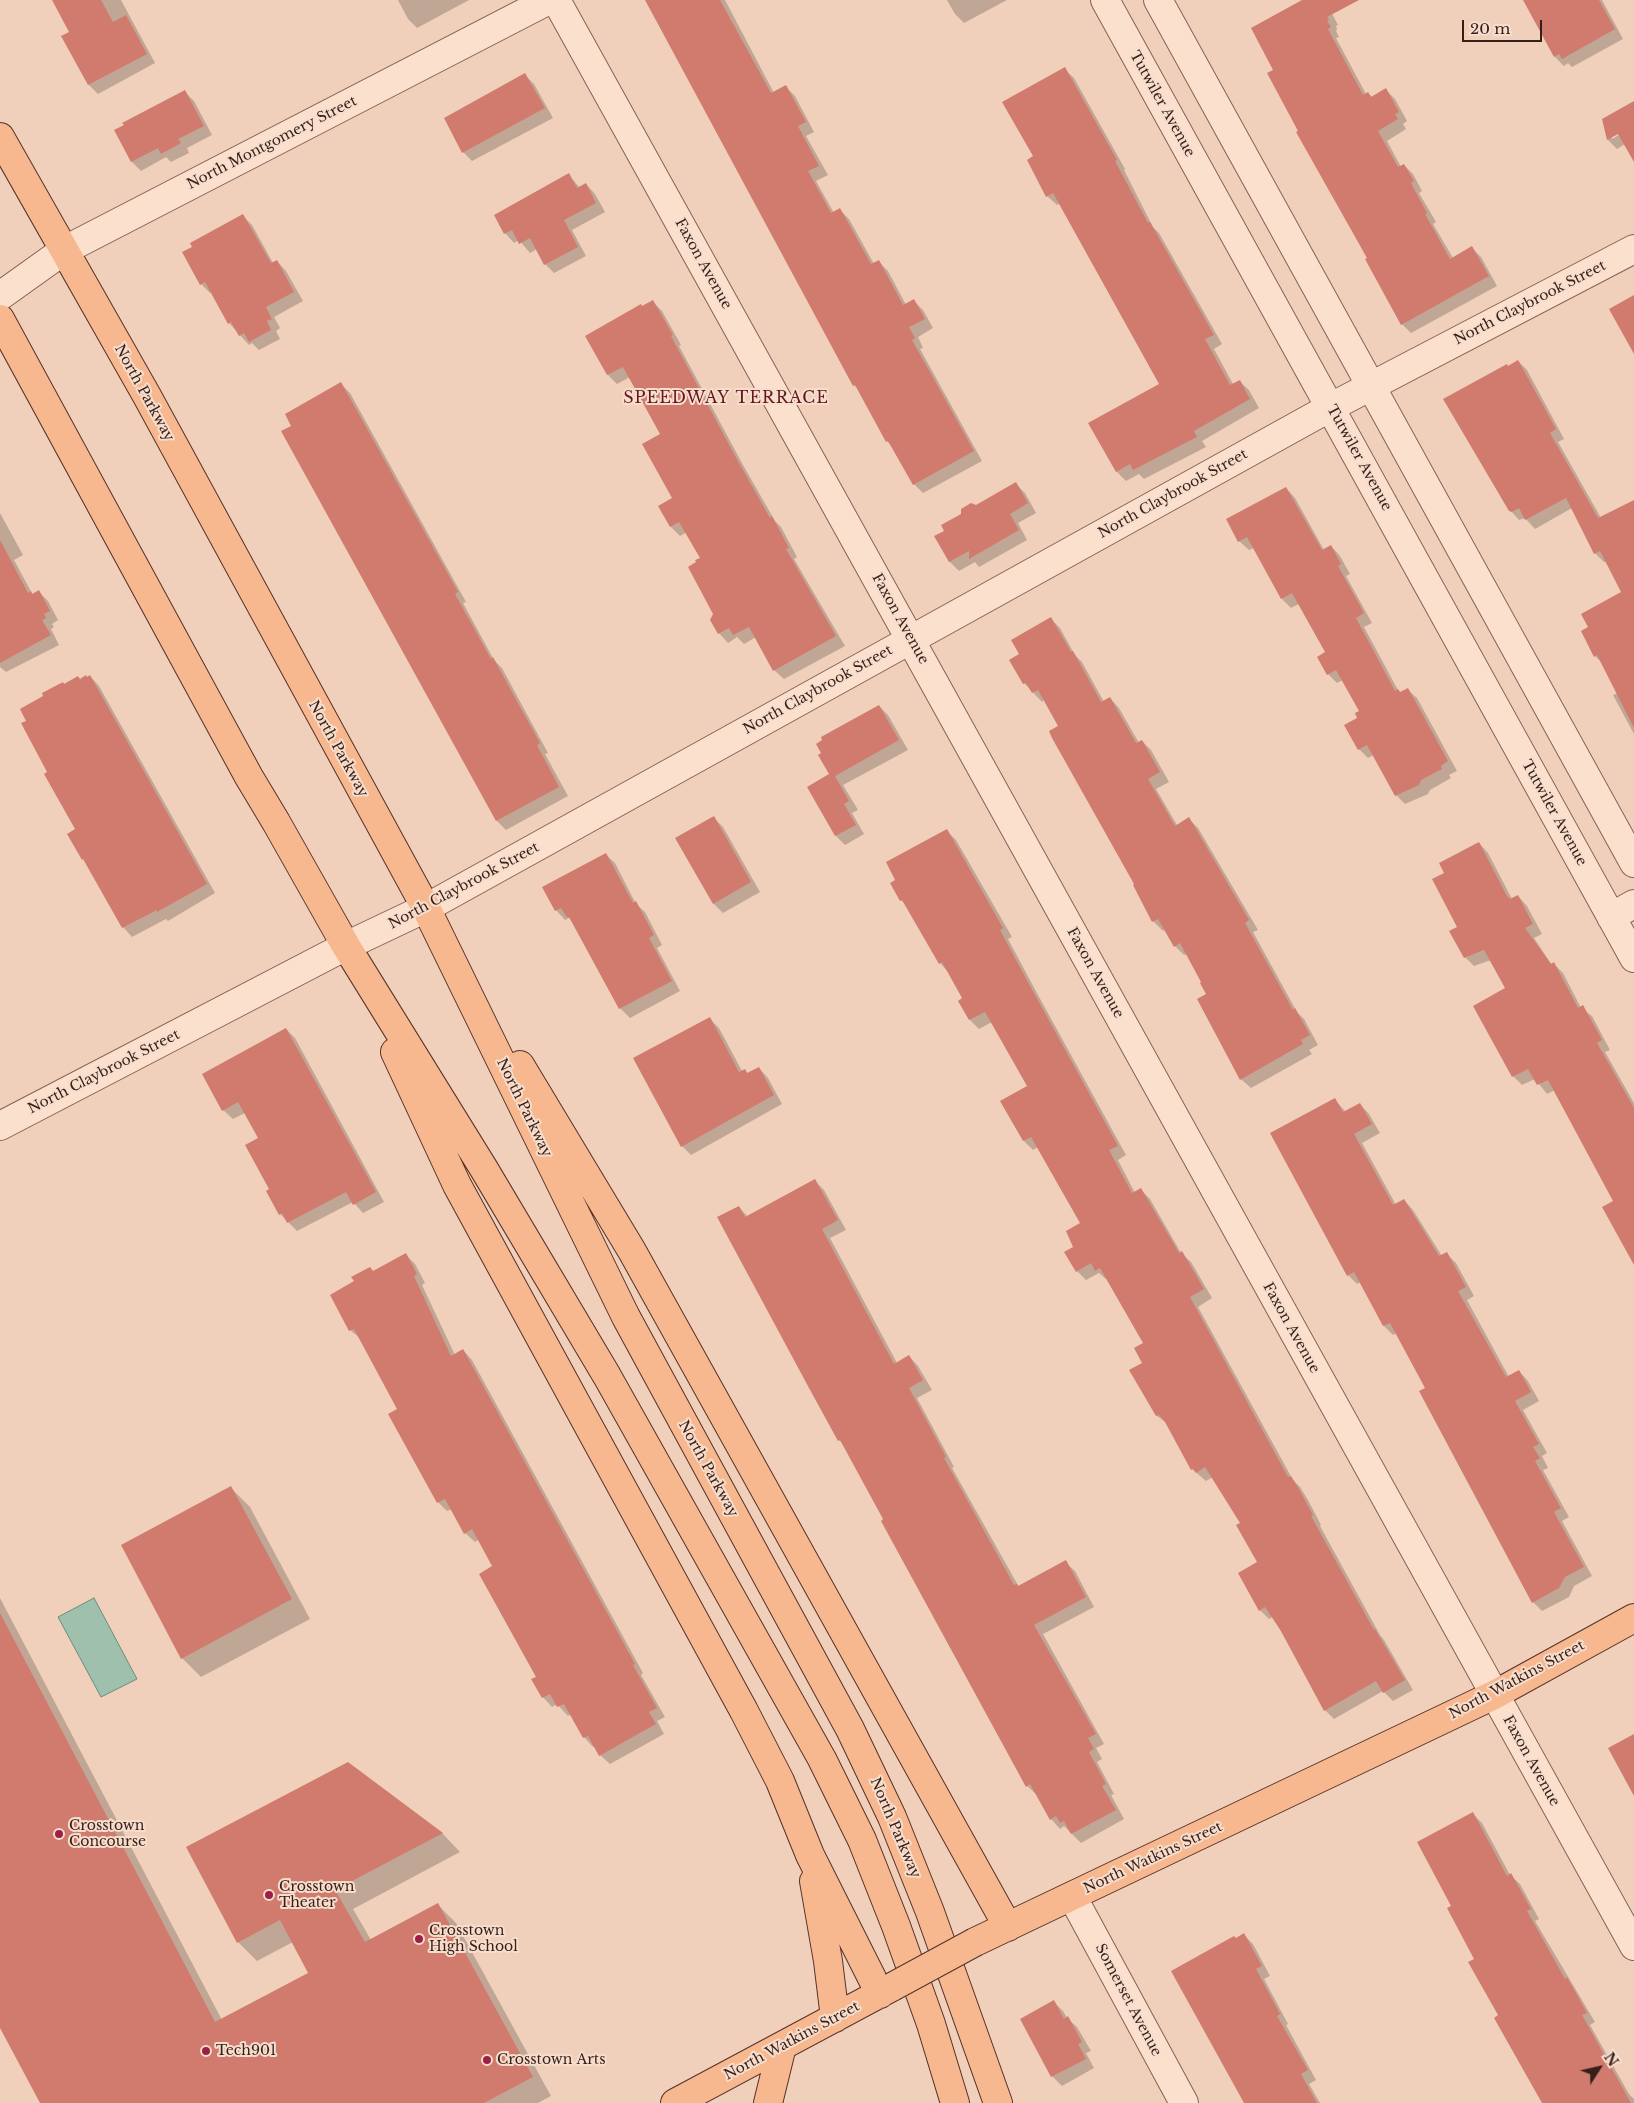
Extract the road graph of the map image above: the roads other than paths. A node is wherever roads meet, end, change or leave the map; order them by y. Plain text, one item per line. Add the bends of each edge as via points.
1 (549, 0) edge
2 (556, 0) edge
3 (1105, 0) edge
4 (1158, 0) edge
5 (0, 137) edge
6 (1634, 249) edge
7 (63, 251) junction
8 (0, 296) edge
9 (0, 319) edge
10 (1372, 385) junction
11 (1331, 407) junction
12 (911, 639) junction
13 (1634, 863) edge
14 (426, 908) junction
15 (1623, 910) edge
16 (346, 946) junction
17 (1634, 958) edge
18 (0, 1126) edge
19 (1634, 1618) edge
20 (1494, 1695) junction
21 (810, 1855) junction
22 (1072, 1896) junction
23 (1008, 1927) junction
24 (1634, 1946) edge
25 (886, 1990) junction
26 (835, 2018) junction
27 (782, 2046) junction
28 (704, 2097) edge
29 (675, 2103) edge
30 (768, 2103) edge
31 (955, 2103) edge
32 (998, 2103) edge
33 (1184, 2103) edge

1 - 7 street, North Montgomery Street
2 - 12 street, Faxon Avenue
3 - 11 street, Tutwiler Avenue
4 - 10 street
5 - 7 main road, North Parkway
6 - 10 street, North Claybrook Street
7 - 8 street, North Montgomery Street
7 - 14 main road, North Parkway via 146,396
9 - 16 main road via 249,777
10 - 11 street, North Claybrook Street
10 - 13 street
11 - 12 street, North Claybrook Street
11 - 15 street, Tutwiler Avenue
12 - 14 street, North Claybrook Street
12 - 20 street, Faxon Avenue
14 - 16 street, North Claybrook Street
14 - 23 main road via 632,1251
14 - 32 main road, North Parkway via 626,1317 859,1747 892,1817 923,1895
15 - 17 street, Tutwiler Avenue
16 - 18 street, North Claybrook Street
16 - 21 main road via 444,1161 744,1711 780,1781
16 - 31 main road via 607,1376 822,1759 862,1840 896,1926
19 - 20 main road, North Watkins Street
20 - 22 main road, North Watkins Street
20 - 24 street, Faxon Avenue
21 - 25 main road
21 - 26 main road
22 - 23 main road, North Watkins Street
22 - 33 street, Somerset Avenue
23 - 25 main road, North Watkins Street, bridge
25 - 26 main road, North Watkins Street
26 - 27 main road, North Watkins Street
27 - 28 main road, North Watkins Street
27 - 30 main road
28 - 29 main road, North Watkins Street

